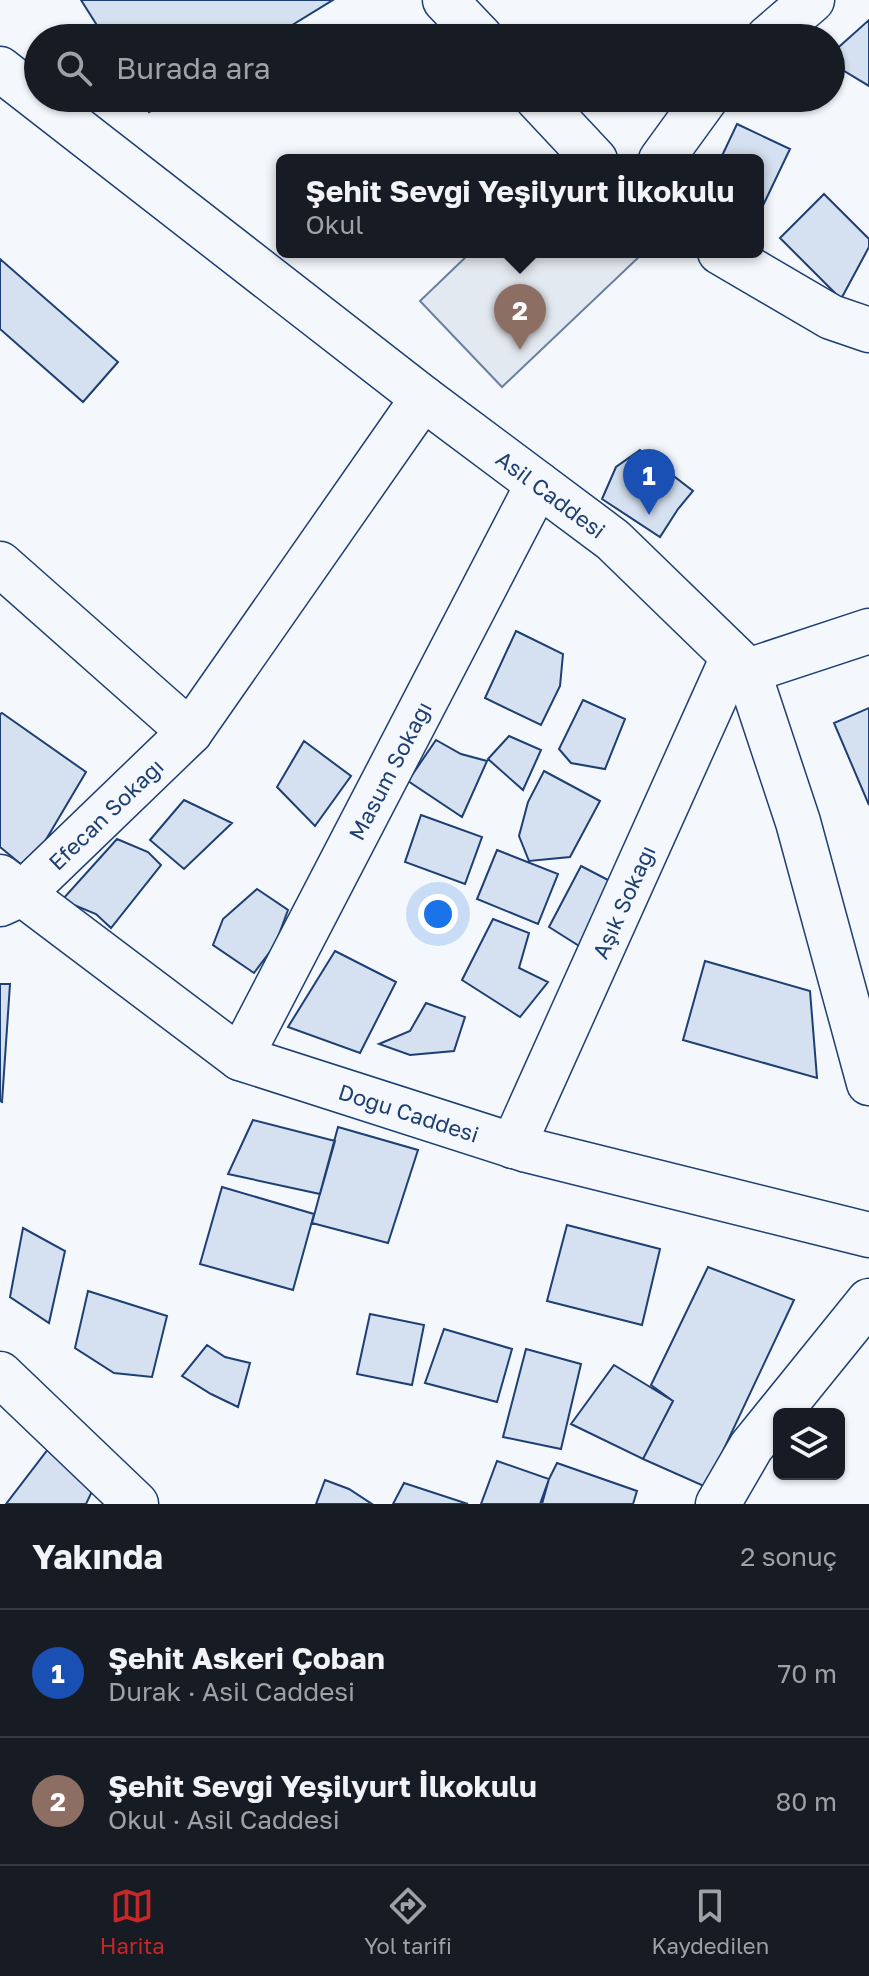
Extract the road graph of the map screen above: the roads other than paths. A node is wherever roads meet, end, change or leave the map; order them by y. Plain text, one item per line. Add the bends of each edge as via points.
1 (445, 0) edge
2 (812, 0) edge
3 (468, 24) edge
4 (784, 24) edge
5 (0, 69) edge
6 (24, 88) edge
7 (55, 112) edge
8 (550, 112) edge
9 (696, 112) edge
10 (589, 154) edge
11 (665, 154) edge
12 (730, 258) edge
13 (869, 330) edge
14 (423, 398) junction
15 (538, 484) junction
16 (0, 564) edge
17 (869, 631) edge
18 (740, 664) junction
19 (190, 732) junction
20 (7, 891) edge
21 (240, 1058) junction
22 (869, 1083) edge
23 (513, 1146) junction
24 (869, 1235) edge
25 (869, 1301) edge
26 (0, 1374) edge
27 (136, 1504) edge
28 (718, 1504) edge

1 - 3 street
2 - 4 street
5 - 6 street, Asil Caddesi
7 - 14 street, Asil Caddesi
8 - 10 street
9 - 11 street
12 - 13 street via 831,317
14 - 15 street, Asil Caddesi
14 - 19 street, Efecan Sokağı
15 - 18 street, Asil Caddesi via 613,540
15 - 21 street, Masum Sokağı
16 - 19 street
17 - 18 street
18 - 22 street, Asil Caddesi via 798,822
18 - 23 street, Aşık Sokağı
19 - 20 street, Efecan Sokağı
20 - 21 street, Doğu Caddesi
21 - 23 street, Doğu Caddesi
23 - 24 street, Doğu Caddesi
25 - 28 street via 751,1447
26 - 27 street

